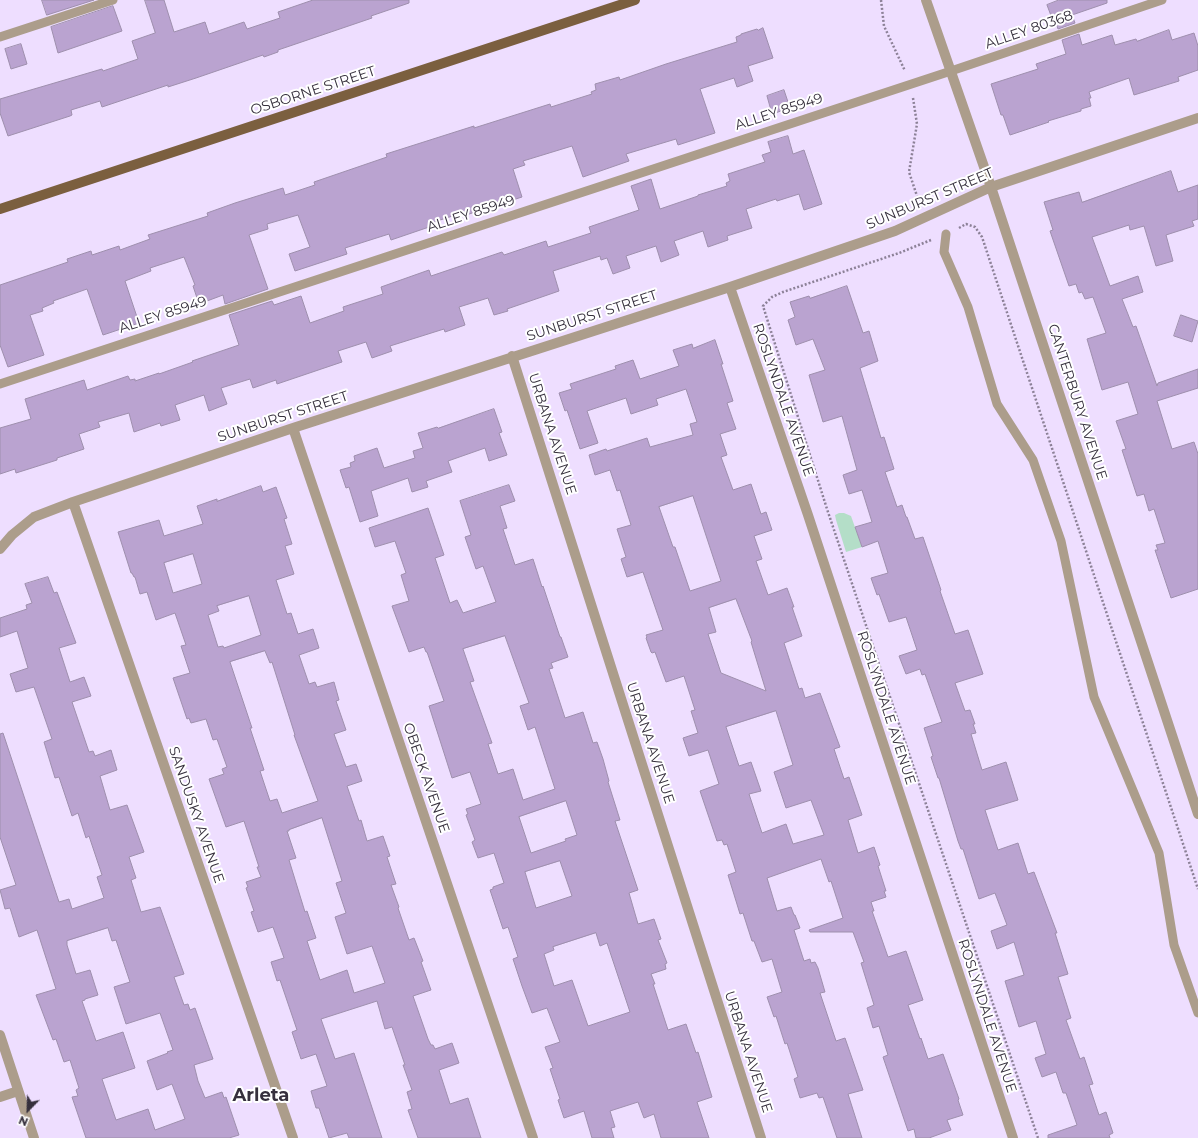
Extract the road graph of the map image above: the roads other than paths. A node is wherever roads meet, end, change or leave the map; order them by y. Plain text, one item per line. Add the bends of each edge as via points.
1 (113, 0) edge
2 (635, 0) edge
3 (926, 0) edge
4 (1162, 0) edge
5 (0, 37) edge
6 (951, 71) junction
7 (1198, 118) edge
8 (991, 187) junction
9 (0, 209) edge
10 (946, 234) road end
11 (730, 287) junction
12 (512, 356) junction
13 (0, 384) edge
14 (293, 428) junction
15 (73, 502) junction
16 (0, 549) edge
17 (1198, 814) edge
18 (1198, 1013) edge
19 (0, 1035) edge
20 (18, 1091) junction
21 (0, 1097) edge
22 (34, 1138) edge
23 (293, 1138) edge
24 (533, 1138) edge
25 (761, 1138) edge
26 (1012, 1138) edge

1 - 5 lane
2 - 9 main road, OSBORNE STREET
3 - 6 street, CANTERBURY AVENUE
4 - 6 lane, ALLEY 80368
6 - 8 street, CANTERBURY AVENUE
6 - 13 lane, ALLEY 85949
7 - 8 street, SUNBURST STREET
8 - 11 street, SUNBURST STREET via 895,231
8 - 17 street, CANTERBURY AVENUE
10 - 18 lane via 944,252 968,307 997,404 1033,460 1061,542 1094,697 1159,854 1174,945
11 - 12 street, SUNBURST STREET
11 - 26 street, ROSLYNDALE AVENUE via 808,515
12 - 14 street, SUNBURST STREET
12 - 25 street, URBANA AVENUE
14 - 15 street, SUNBURST STREET
14 - 24 street, OBECK AVENUE
15 - 16 street, SUNBURST STREET via 34,517
15 - 23 street, SANDUSKY AVENUE
19 - 20 street
20 - 21 street
20 - 22 street

